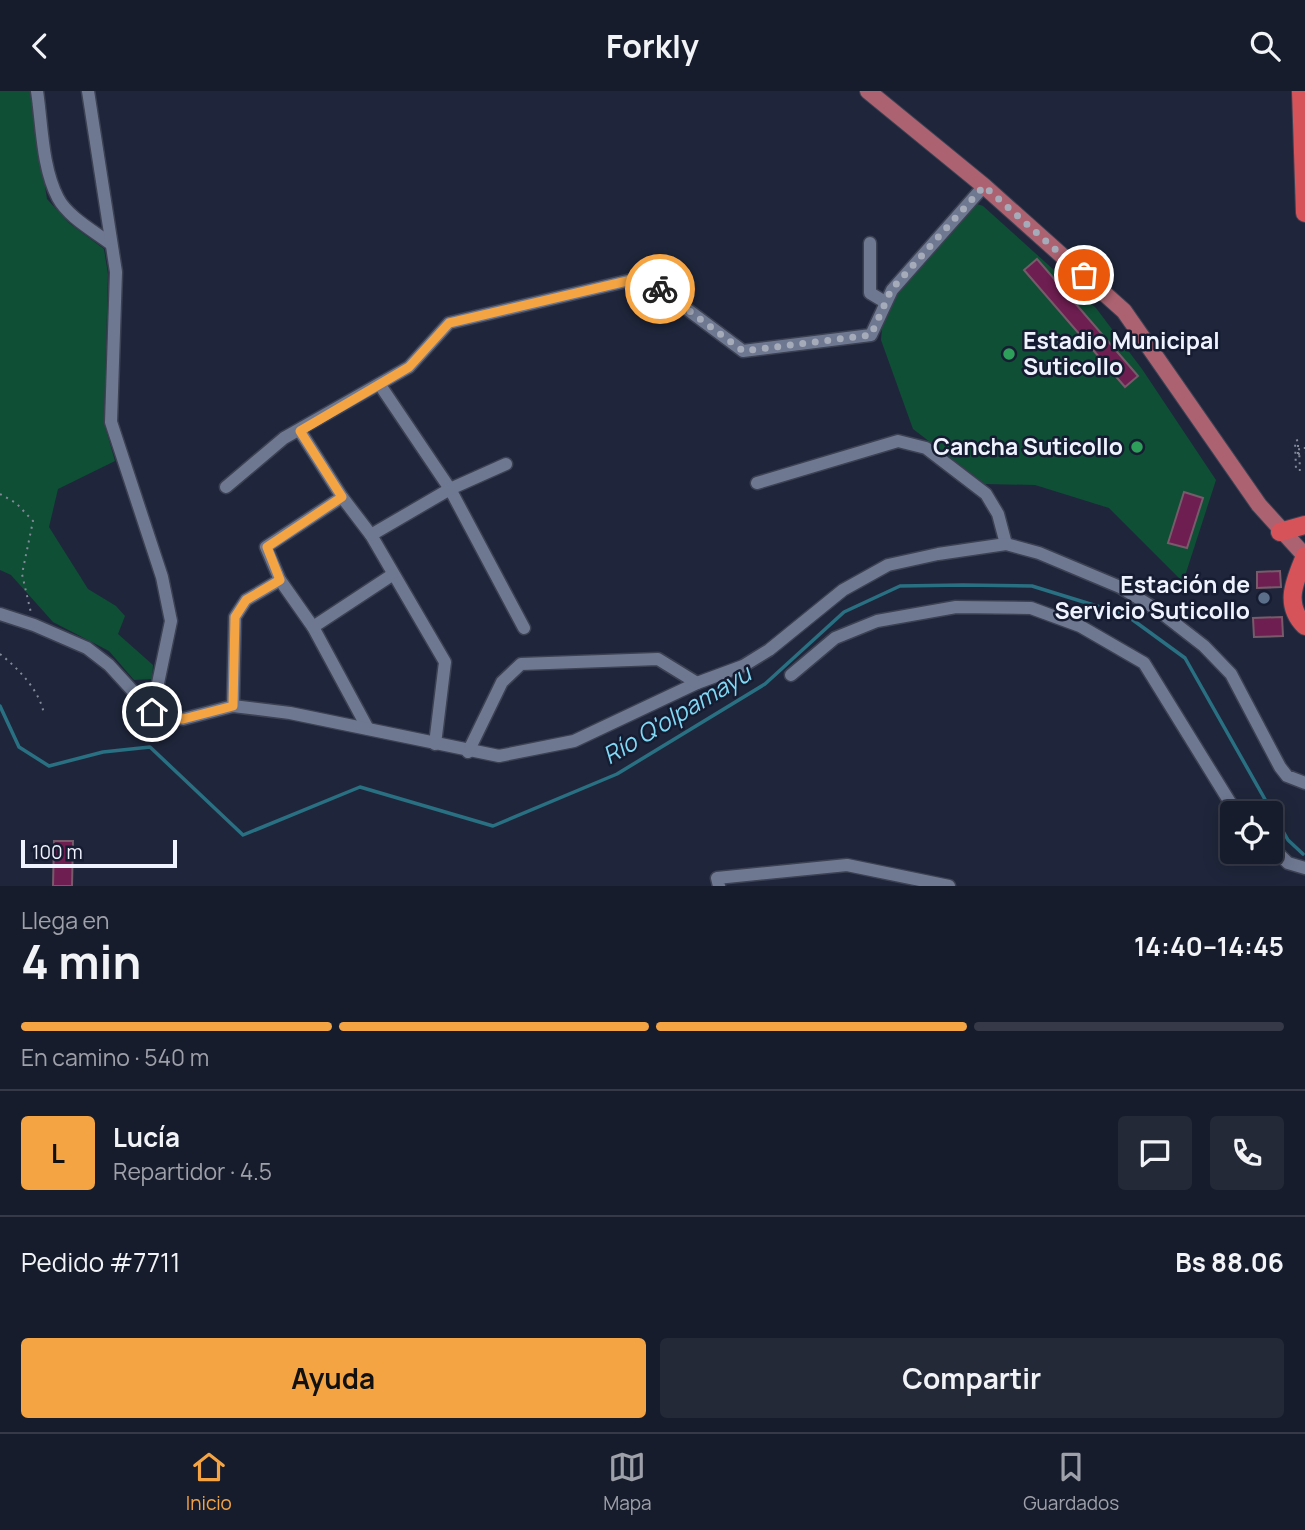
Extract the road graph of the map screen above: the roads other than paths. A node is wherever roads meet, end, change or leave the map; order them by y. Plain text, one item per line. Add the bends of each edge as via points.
1 (37, 91) edge
2 (88, 91) edge
3 (869, 91) edge
4 (1301, 91) edge
5 (984, 186) junction
6 (1305, 213) edge
7 (870, 243) dead end
8 (111, 244) junction
9 (885, 302) junction
10 (380, 385) junction
11 (300, 431) junction
12 (506, 464) dead end
13 (757, 483) dead end
14 (226, 487) dead end
15 (450, 489) junction
16 (342, 497) junction
17 (1305, 525) edge
18 (1280, 532) junction
19 (371, 535) junction
20 (1006, 544) junction
21 (1305, 556) edge
22 (392, 575) junction
23 (280, 580) junction
24 (1295, 580) junction
25 (0, 614) edge
26 (1305, 626) edge
27 (313, 627) junction
28 (524, 628) dead end
29 (791, 675) dead end
30 (697, 683) junction
31 (233, 706) junction
32 (152, 712) junction
33 (368, 727) junction
34 (435, 744) junction
35 (468, 752) junction
36 (1305, 783) edge
37 (1229, 801) edge
38 (1283, 858) edge
39 (1305, 868) edge
40 (719, 886) edge
41 (949, 886) edge

1 - 8 street via 58,199
2 - 8 street
3 - 5 main road
4 - 6 highway
5 - 9 street
5 - 18 main road via 1124,311
7 - 9 street via 870,293
8 - 32 street via 116,272 111,422 162,577 171,621
9 - 10 street via 871,335 743,351 644,277 449,323 409,367
10 - 11 street
10 - 15 street
11 - 14 street via 284,438
11 - 16 street
12 - 15 street
13 - 20 street via 898,441 926,448 986,494 998,514
15 - 19 street
15 - 28 street
16 - 19 street
16 - 23 street via 267,547
17 - 18 highway
18 - 21 main road
18 - 24 main road
19 - 22 street
20 - 30 street via 888,565 843,590 769,650 743,666
20 - 36 street via 1120,587 1177,625 1231,674 1280,767 1287,776
21 - 24 highway
22 - 27 street
22 - 34 street via 445,662
23 - 27 street
23 - 31 street via 246,600 235,617
24 - 26 highway via 1294,614
25 - 32 street via 87,648
27 - 33 street
29 - 37 street via 835,638 877,621 956,607 1031,608 1080,626 1144,663
30 - 35 street via 574,741 499,756
30 - 35 street via 659,659 521,664 502,682
31 - 32 street via 183,719
31 - 33 street
33 - 34 street
34 - 35 street
38 - 39 street
40 - 41 street via 717,878 847,865

